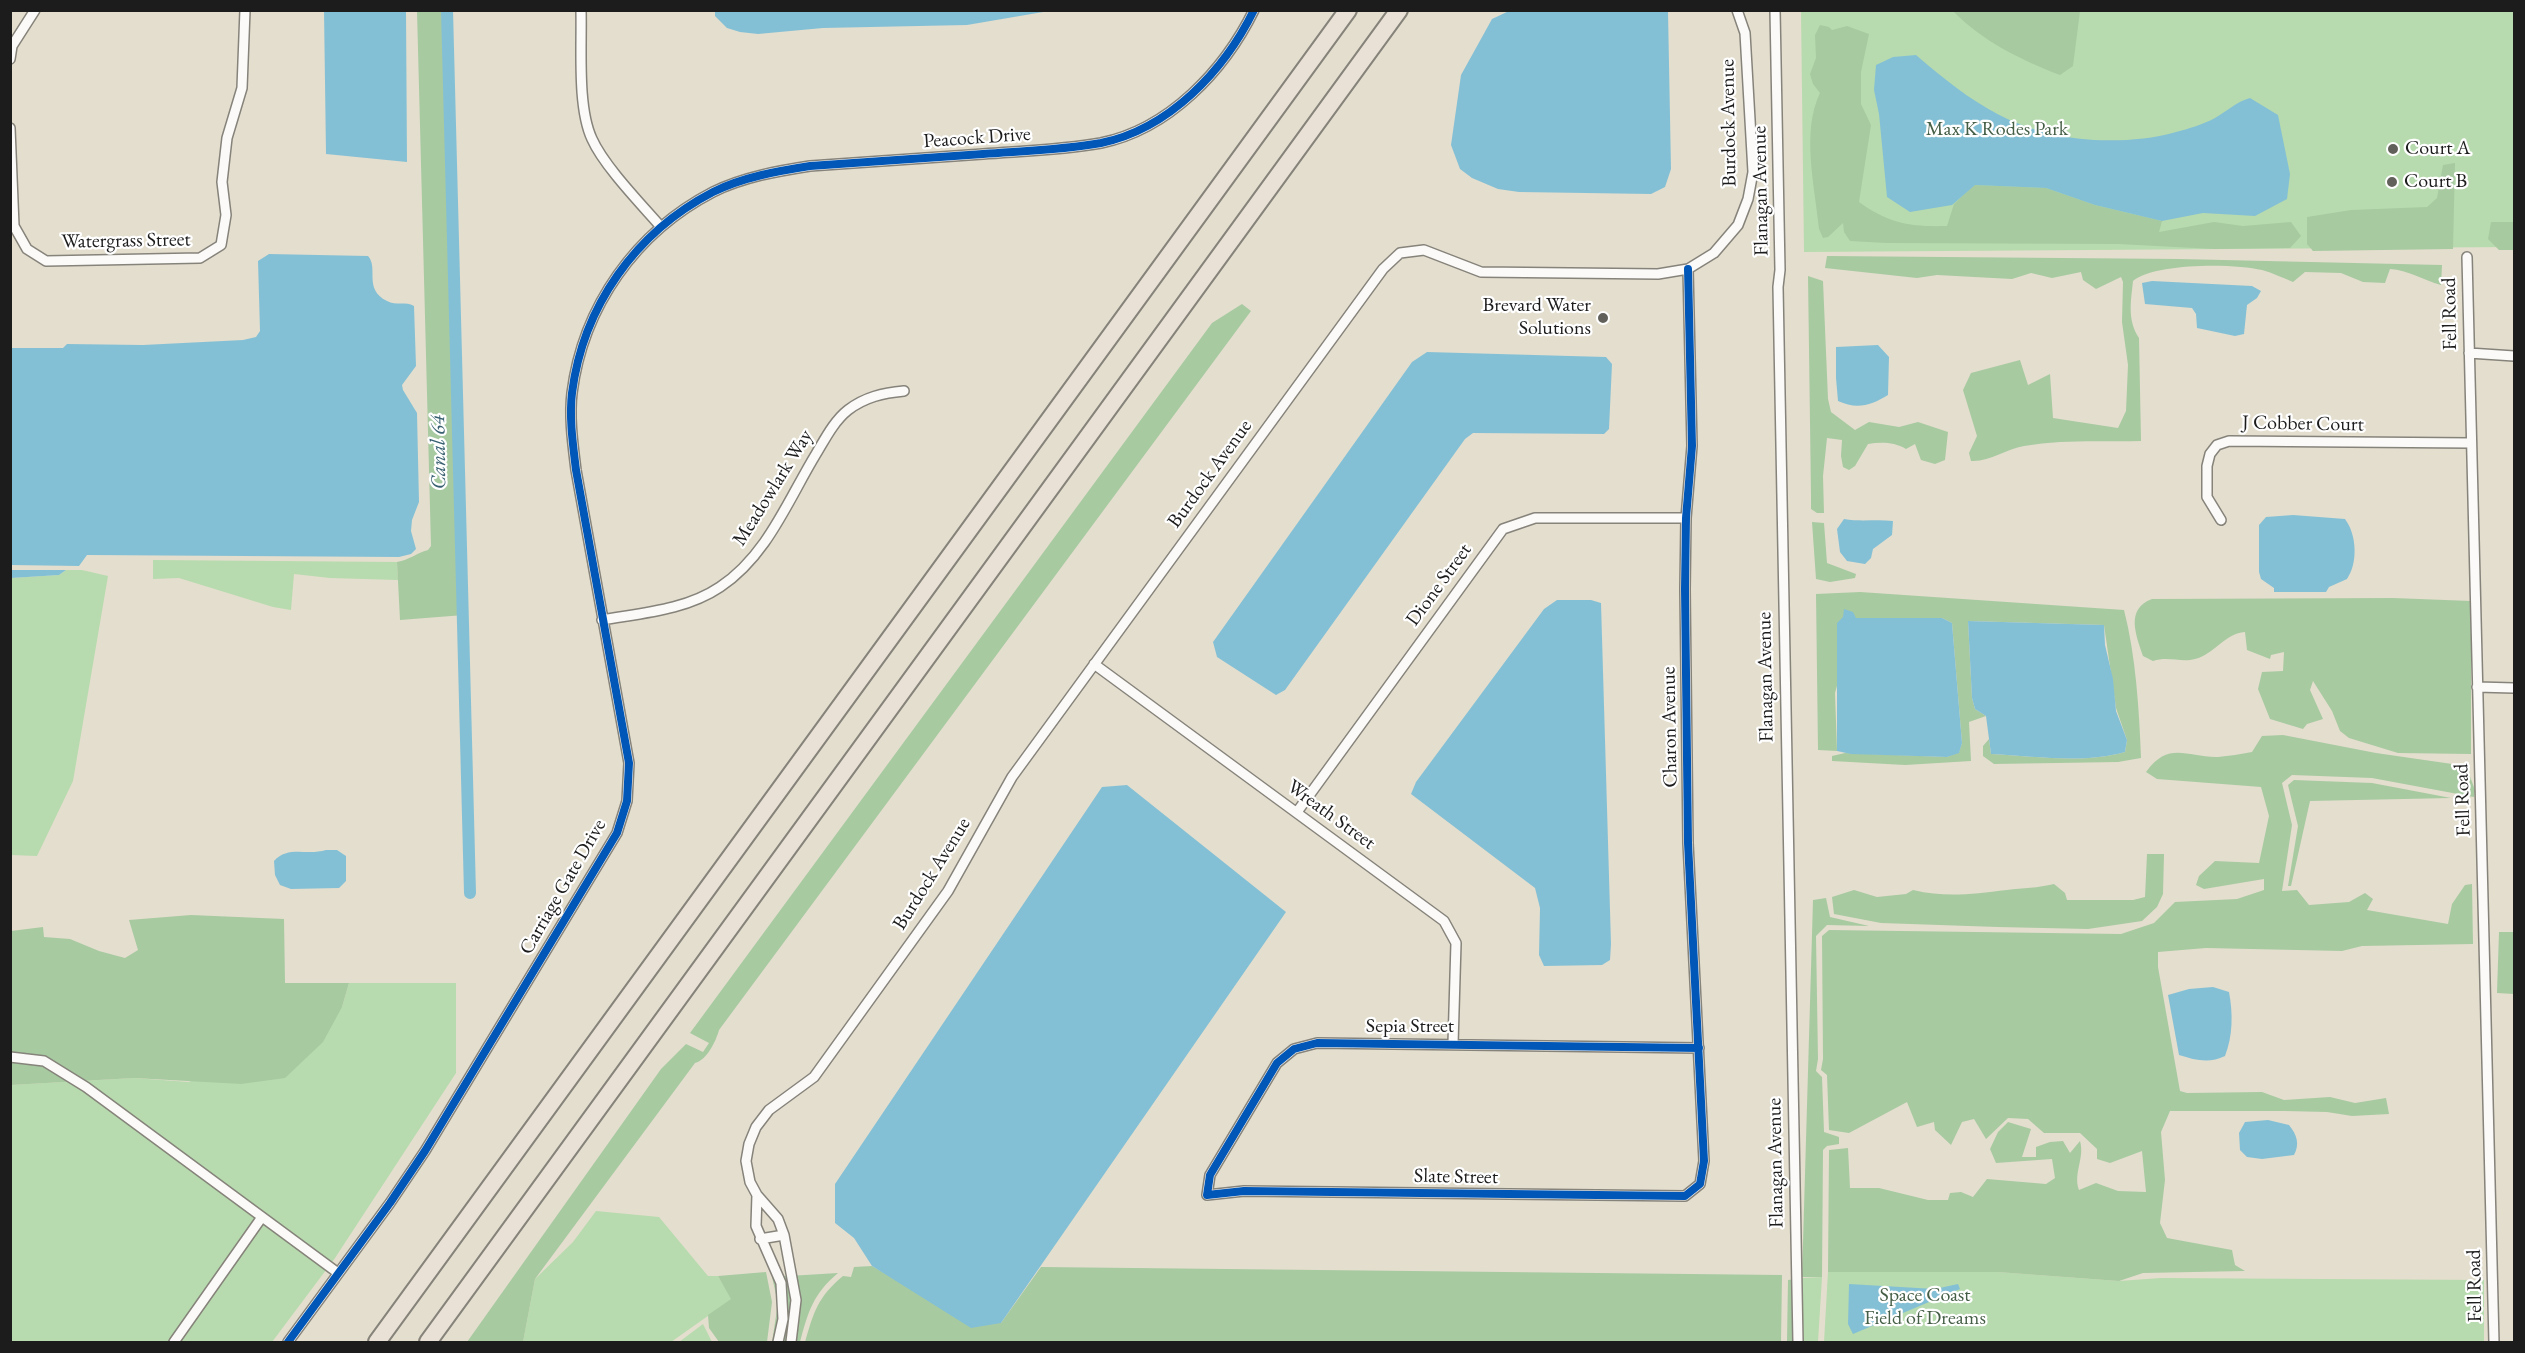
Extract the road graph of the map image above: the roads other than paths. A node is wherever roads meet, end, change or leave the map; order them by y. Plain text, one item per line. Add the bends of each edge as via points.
1 (35, 10) edge
2 (245, 10) edge
3 (581, 10) edge
4 (1254, 10) edge
5 (1348, 10) edge
6 (1399, 10) edge
7 (1737, 10) edge
8 (1775, 10) edge
9 (10, 59) edge
10 (10, 128) edge
11 (661, 227) junction
12 (2467, 257) dead end
13 (1688, 269) junction
14 (2469, 353) junction
15 (2514, 356) edge
16 (904, 391) dead end
17 (2471, 443) junction
18 (1686, 518) junction
19 (2221, 520) dead end
20 (603, 620) junction
21 (1094, 664) junction
22 (2477, 687) junction
23 (2514, 688) edge
24 (1297, 812) junction
25 (1454, 1044) junction
26 (1699, 1048) junction
27 (10, 1056) edge
28 (1700, 1184) joint
29 (757, 1195) junction
30 (1207, 1195) joint
31 (262, 1217) junction
32 (784, 1234) junction
33 (760, 1239) junction
34 (792, 1271) junction
35 (338, 1273) junction
36 (778, 1278) junction
37 (779, 1339) edge
38 (792, 1340) edge
39 (174, 1342) edge
40 (288, 1342) edge
41 (377, 1342) edge
42 (428, 1342) edge
43 (1798, 1342) edge
44 (2494, 1342) edge

1 - 9 street via 12,46
2 - 10 street, Watergrass Street via 242,88 227,138 222,182 226,215 221,245 200,258 46,261 27,249 14,226
3 - 11 street via 584,112 592,140
4 - 11 street, Peacock Drive via 1213,73 1185,100 1131,133 1058,148 810,166 777,172 713,192
5 - 41 highway
6 - 42 highway
7 - 13 street, Burdock Avenue via 1745,33 1753,172 1748,199 1738,225 1714,253
8 - 43 street, Flanagan Avenue
11 - 20 street, Carriage Gate Drive via 630,257 596,312 580,351 572,394 576,470
12 - 14 street, Fell Road
13 - 18 street, Charon Avenue via 1692,446
13 - 21 street, Burdock Avenue via 1658,274 1481,272 1424,250 1400,253 1383,269
14 - 15 street
14 - 17 street, Fell Road
16 - 20 street, Meadowlark Way via 866,399 847,411 829,431 762,545 743,569 719,588 678,606
17 - 19 street, J Cobber Court via 2229,441 2217,445 2207,466 2207,497
17 - 22 street, Fell Road
18 - 24 street, Dione Street via 1534,518 1503,529
18 - 26 street, Charon Avenue via 1688,843
20 - 35 street, Carriage Gate Drive via 629,763 627,801 617,833 425,1151
21 - 24 street, Wreath Street
21 - 29 street, Burdock Avenue via 1012,777 948,891 814,1077 769,1110 756,1127 746,1161
22 - 23 street
22 - 44 street, Fell Road
24 - 25 street, Wreath Street via 1444,921 1456,943
25 - 26 street, Sepia Street
25 - 30 street, Sepia Street via 1317,1043 1294,1048 1277,1063 1210,1175
26 - 28 street, Charon Avenue via 1704,1161
27 - 31 street via 44,1061 86,1087
28 - 30 street, Slate Street via 1685,1196 1244,1191
29 - 32 street, Burdock Avenue via 778,1219
29 - 33 street, Burdock Avenue via 756,1226
31 - 35 street
31 - 39 street
32 - 33 street
32 - 34 street, Burdock Avenue
33 - 36 street, Burdock Avenue
34 - 36 street
34 - 38 street, Burdock Avenue via 796,1300
35 - 40 street, Carriage Gate Drive
36 - 37 street, Burdock Avenue via 783,1319
37 - 38 street, Burdock Avenue

